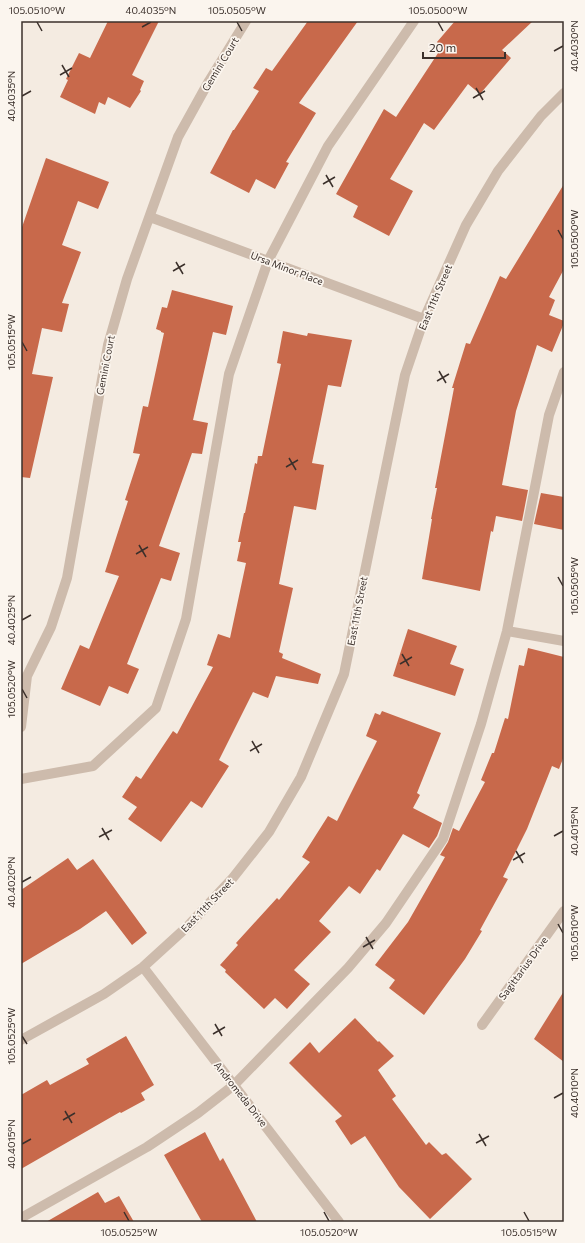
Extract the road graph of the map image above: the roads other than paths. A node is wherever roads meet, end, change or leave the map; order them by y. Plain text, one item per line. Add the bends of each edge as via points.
1 (246, 21) edge
2 (414, 21) edge
3 (564, 93) edge
4 (150, 217) junction
5 (268, 261) junction
6 (424, 319) junction
7 (564, 372) edge
8 (507, 631) junction
9 (564, 641) edge
10 (21, 727) edge
11 (21, 779) edge
12 (564, 911) edge
13 (143, 967) junction
14 (482, 1025) dead end
15 (21, 1040) edge
16 (234, 1085) junction
17 (21, 1218) edge
18 (339, 1222) edge

1 - 4 street, Gemini Court via 178,137
2 - 5 street via 328,146
3 - 6 street, East 11th Street via 541,116 498,171 466,225
4 - 5 street, Ursa Minor Place
4 - 10 street, Gemini Court via 127,279 108,345 67,578 51,627 27,676
5 - 6 street, Ursa Minor Place
5 - 11 street via 229,374 186,619 156,708 93,766
6 - 13 street, East 11th Street via 405,375 344,674 301,777 269,832 232,879 188,926
7 - 8 street via 549,415
8 - 9 street
8 - 16 street via 481,724 443,839 386,923 348,968
12 - 14 street, Sagittarius Drive
13 - 15 street, East 11th Street via 104,994
13 - 16 street, Andromeda Drive
16 - 17 street via 147,1147
16 - 18 street, Andromeda Drive

